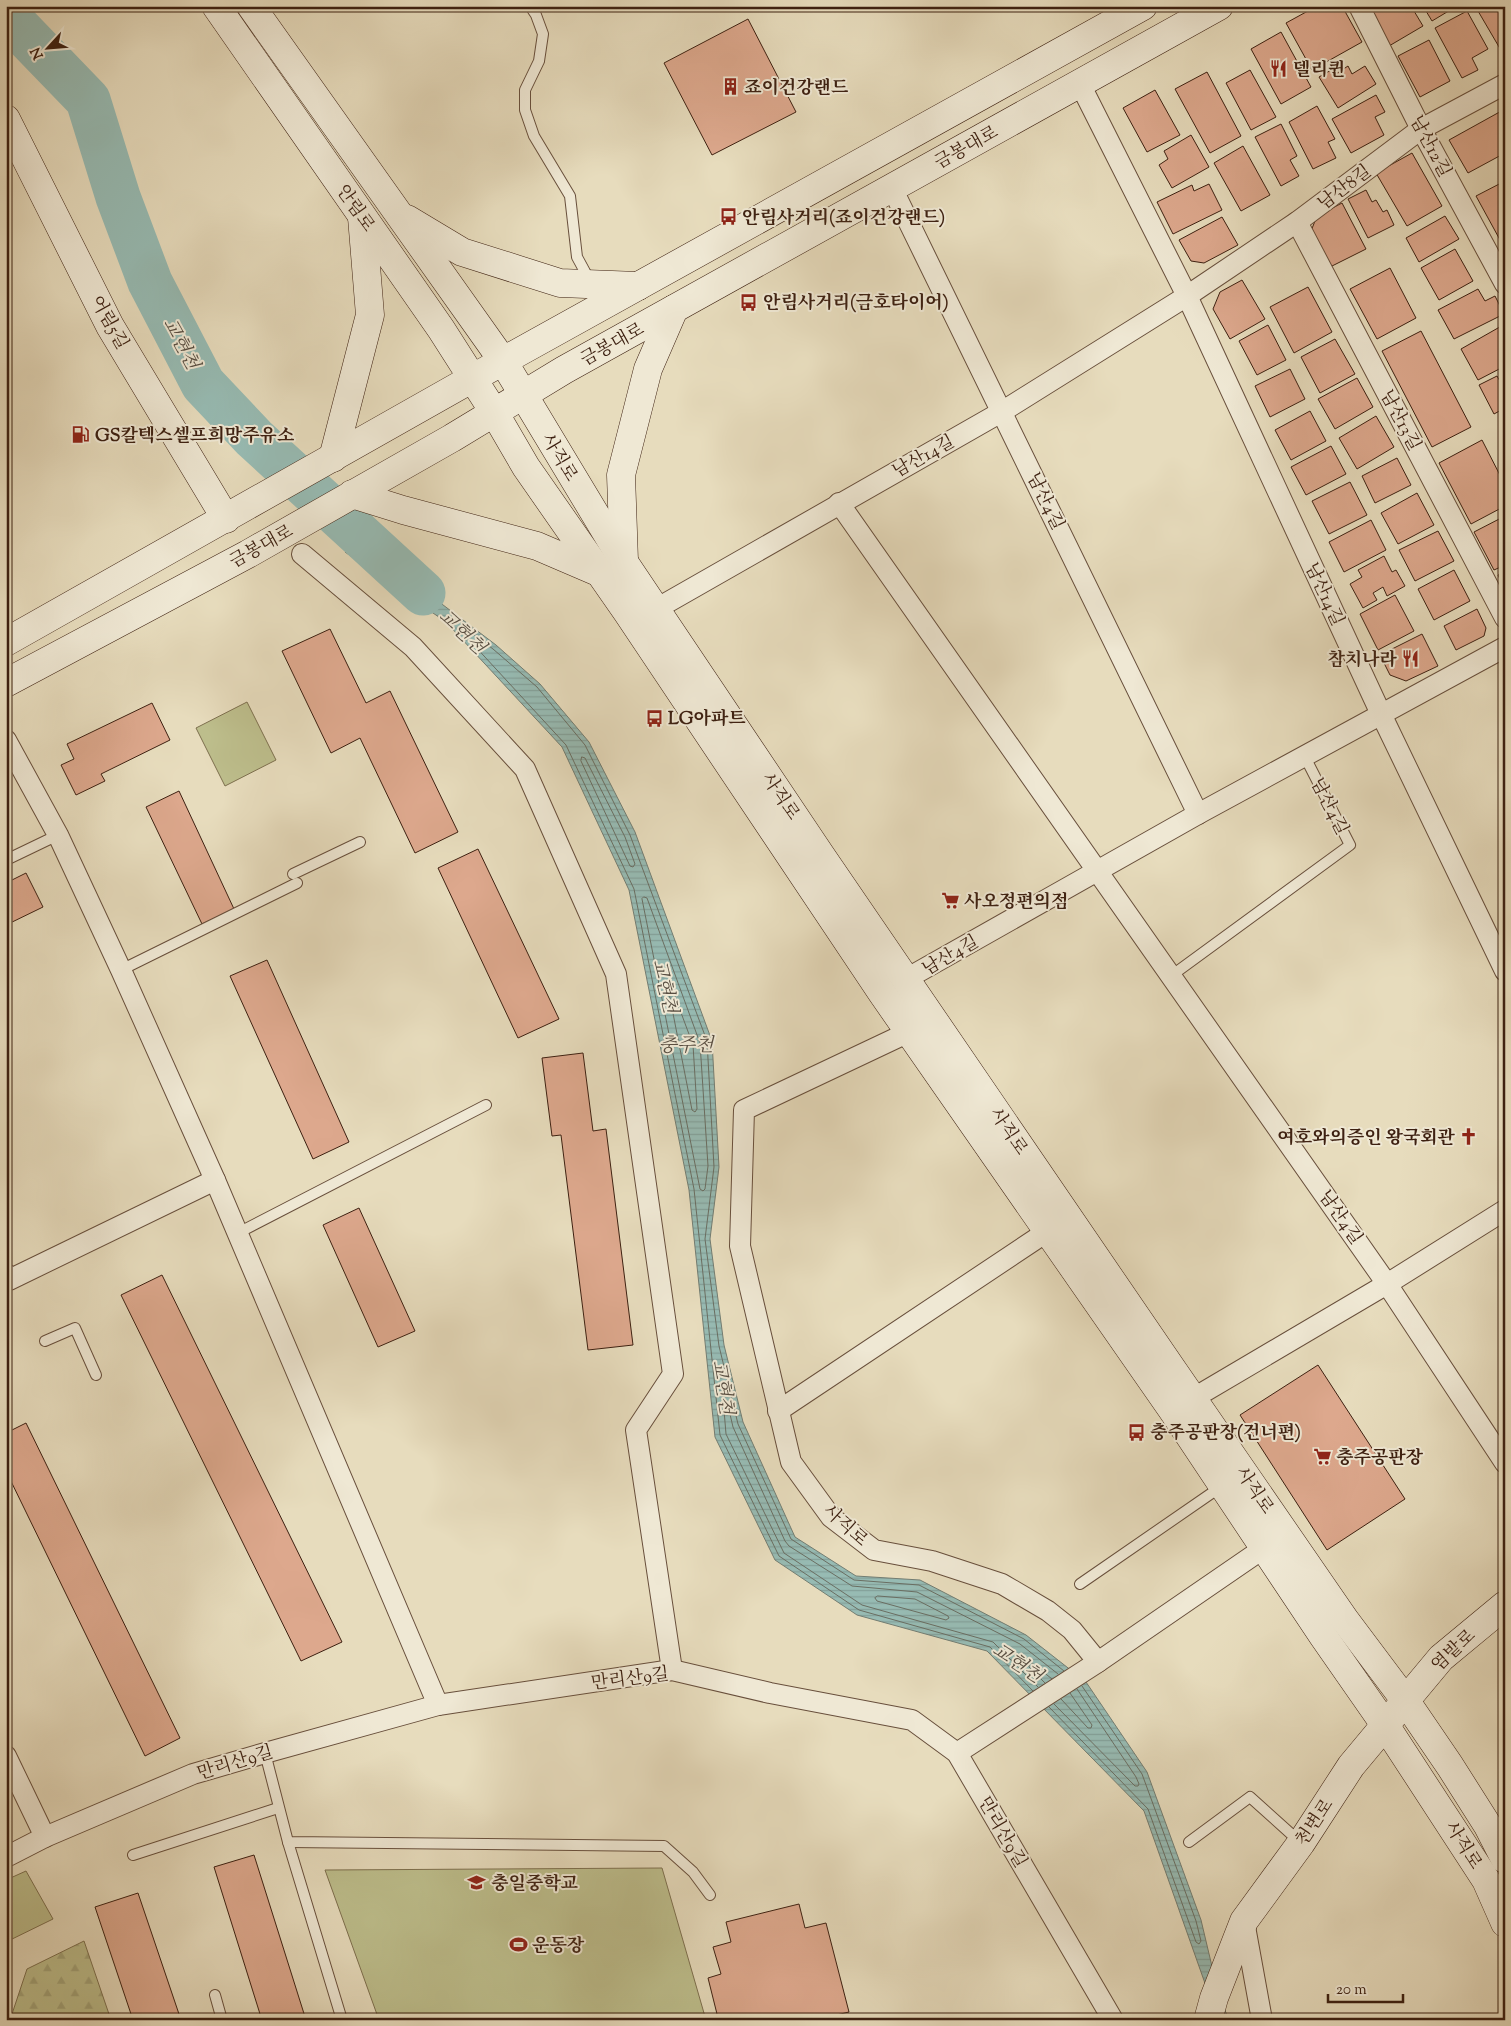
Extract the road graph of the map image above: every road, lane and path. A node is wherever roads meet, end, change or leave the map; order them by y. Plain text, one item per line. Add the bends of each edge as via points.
1 (216, 6) edge
2 (251, 6) edge
3 (530, 6) edge
4 (1143, 6) edge
5 (1219, 6) edge
6 (1359, 6) edge
7 (1080, 84) junction
8 (1505, 84) edge
9 (6, 119) edge
10 (1421, 129) junction
11 (892, 188) junction
12 (396, 212) junction
13 (362, 216) junction
14 (1297, 222) junction
15 (591, 284) junction
16 (1505, 284) edge
17 (639, 286) junction
18 (1187, 296) junction
19 (674, 309) junction
20 (503, 361) junction
21 (473, 378) junction
22 (524, 394) junction
23 (1003, 411) junction
24 (494, 412) junction
25 (333, 458) junction
26 (352, 494) junction
27 (839, 503) junction
28 (226, 519) junction
29 (302, 554) dead end
30 (612, 568) junction
31 (656, 609) junction
32 (1505, 618) edge
33 (6, 642) edge
34 (1505, 647) edge
35 (6, 683) edge
36 (1382, 714) junction
37 (6, 740) edge
38 (1305, 757) junction
39 (1198, 814) junction
40 (58, 835) junction
41 (360, 842) dead end
42 (6, 860) edge
43 (1098, 871) junction
44 (121, 970) junction
45 (1505, 971) edge
46 (1171, 976) junction
47 (906, 980) junction
48 (882, 993) junction
49 (909, 1032) junction
50 (486, 1105) dead end
51 (215, 1180) junction
52 (1505, 1210) edge
53 (1048, 1231) junction
54 (238, 1234) junction
55 (6, 1274) edge
56 (1387, 1284) junction
57 (45, 1341) dead end
58 (96, 1374) dead end
59 (1192, 1399) junction
60 (778, 1411) junction
61 (1505, 1463) edge
62 (1223, 1486) junction
63 (1264, 1548) junction
64 (1080, 1584) dead end
65 (1504, 1607) edge
66 (1098, 1662) junction
67 (672, 1670) junction
68 (1405, 1700) junction
69 (438, 1705) junction
70 (1386, 1725) junction
71 (265, 1753) junction
72 (957, 1753) junction
73 (6, 1756) edge
74 (278, 1808) junction
75 (45, 1837) junction
76 (288, 1842) junction
77 (1189, 1842) dead end
78 (1301, 1842) junction
79 (133, 1855) dead end
80 (6, 1857) edge
81 (1505, 1859) edge
82 (710, 1895) dead end
83 (1244, 1921) junction
84 (1505, 1923) edge
85 (215, 1995) dead end
86 (222, 2020) edge
87 (342, 2020) edge
88 (1113, 2020) edge
89 (1208, 2020) edge
90 (1262, 2020) edge

1 - 13 street, 안림로
2 - 12 street, 안림로
3 - 15 lane via 543,34 539,61 525,90 525,110 534,136 570,196 577,257
4 - 17 street
5 - 7 street, 금봉대로
6 - 10 street, 남산12길
7 - 11 street, 금봉대로
7 - 18 street, 남산14길
8 - 10 street, 남산8길
9 - 28 street, 어림5길 via 110,326
10 - 14 street, 남산8길
10 - 16 street, 남산12길
11 - 19 street, 금봉대로
11 - 23 street, 남산4길
12 - 15 street via 462,252 560,283
12 - 20 street, 안림로
13 - 21 street, 안림로
13 - 25 street via 370,315
14 - 18 street, 남산8길
14 - 32 street, 남산13길
15 - 17 street
17 - 20 street
18 - 23 street, 남산14길
18 - 36 street, 남산14길
19 - 22 street, 금봉대로
19 - 30 street via 648,368 621,475
20 - 21 street
20 - 22 street, 안림로
21 - 24 street, 안림로
21 - 25 street
22 - 24 street, 금봉대로
22 - 30 street, 사직로
23 - 27 street, 남산14길
23 - 39 street, 남산4길
24 - 26 street, 금봉대로
24 - 30 street, 사직로 via 526,467
25 - 28 street
26 - 30 street
26 - 35 street, 금봉대로 via 248,554
27 - 31 street, 남산14길
27 - 43 street, 남산4길
28 - 33 street
29 - 67 street via 413,647 525,769 616,974 673,1374 636,1430
30 - 31 street, 사직로
30 - 48 street, 사직로
31 - 47 street, 사직로
34 - 36 street, 남산4길
36 - 38 street, 남산4길
36 - 45 street, 남산14길
37 - 40 street
38 - 39 street, 남산4길
38 - 46 lane, 남산4길 via 1350,845
39 - 43 street, 남산4길
40 - 42 lane
40 - 44 street
41 - 44 lane
43 - 46 street, 남산4길
43 - 47 street, 남산4길
44 - 51 street
46 - 56 street, 남산4길
47 - 48 street
47 - 59 street, 사직로
48 - 49 street, 사직로
49 - 53 street, 사직로
49 - 60 street, 사직로 via 744,1110 740,1246
50 - 54 lane
51 - 54 street
51 - 55 street via 9,1280
52 - 56 street
53 - 60 street
53 - 62 street, 사직로
54 - 69 street
56 - 59 street
56 - 61 street, 남산4길
57 - 58 lane via 75,1328
59 - 68 street, 사직로 via 1345,1620
60 - 66 street, 사직로 via 791,1462 831,1517 874,1550 932,1561 1002,1584 1048,1611 1072,1630
62 - 63 street, 사직로
62 - 64 lane
63 - 66 street
63 - 70 street, 사직로
65 - 68 street, 염밭로 via 1441,1658
66 - 72 street
67 - 69 street, 만리산9길
67 - 72 street, 만리산9길 via 770,1693 912,1720
68 - 70 street, 염밭로
68 - 81 street, 사직로 via 1488,1826
69 - 71 street, 만리산9길
70 - 78 street, 천변로 via 1351,1766
70 - 84 street, 사직로 via 1486,1880
71 - 74 lane
71 - 75 street, 만리산9길 via 193,1774
72 - 88 street, 만리산9길
73 - 75 street
74 - 76 lane
74 - 79 lane
75 - 80 street, 만리산9길
76 - 82 lane via 664,1846 693,1872
76 - 87 lane
77 - 78 lane via 1250,1797
78 - 83 street, 천변로
83 - 89 street, 천변로
83 - 90 street
85 - 86 lane

